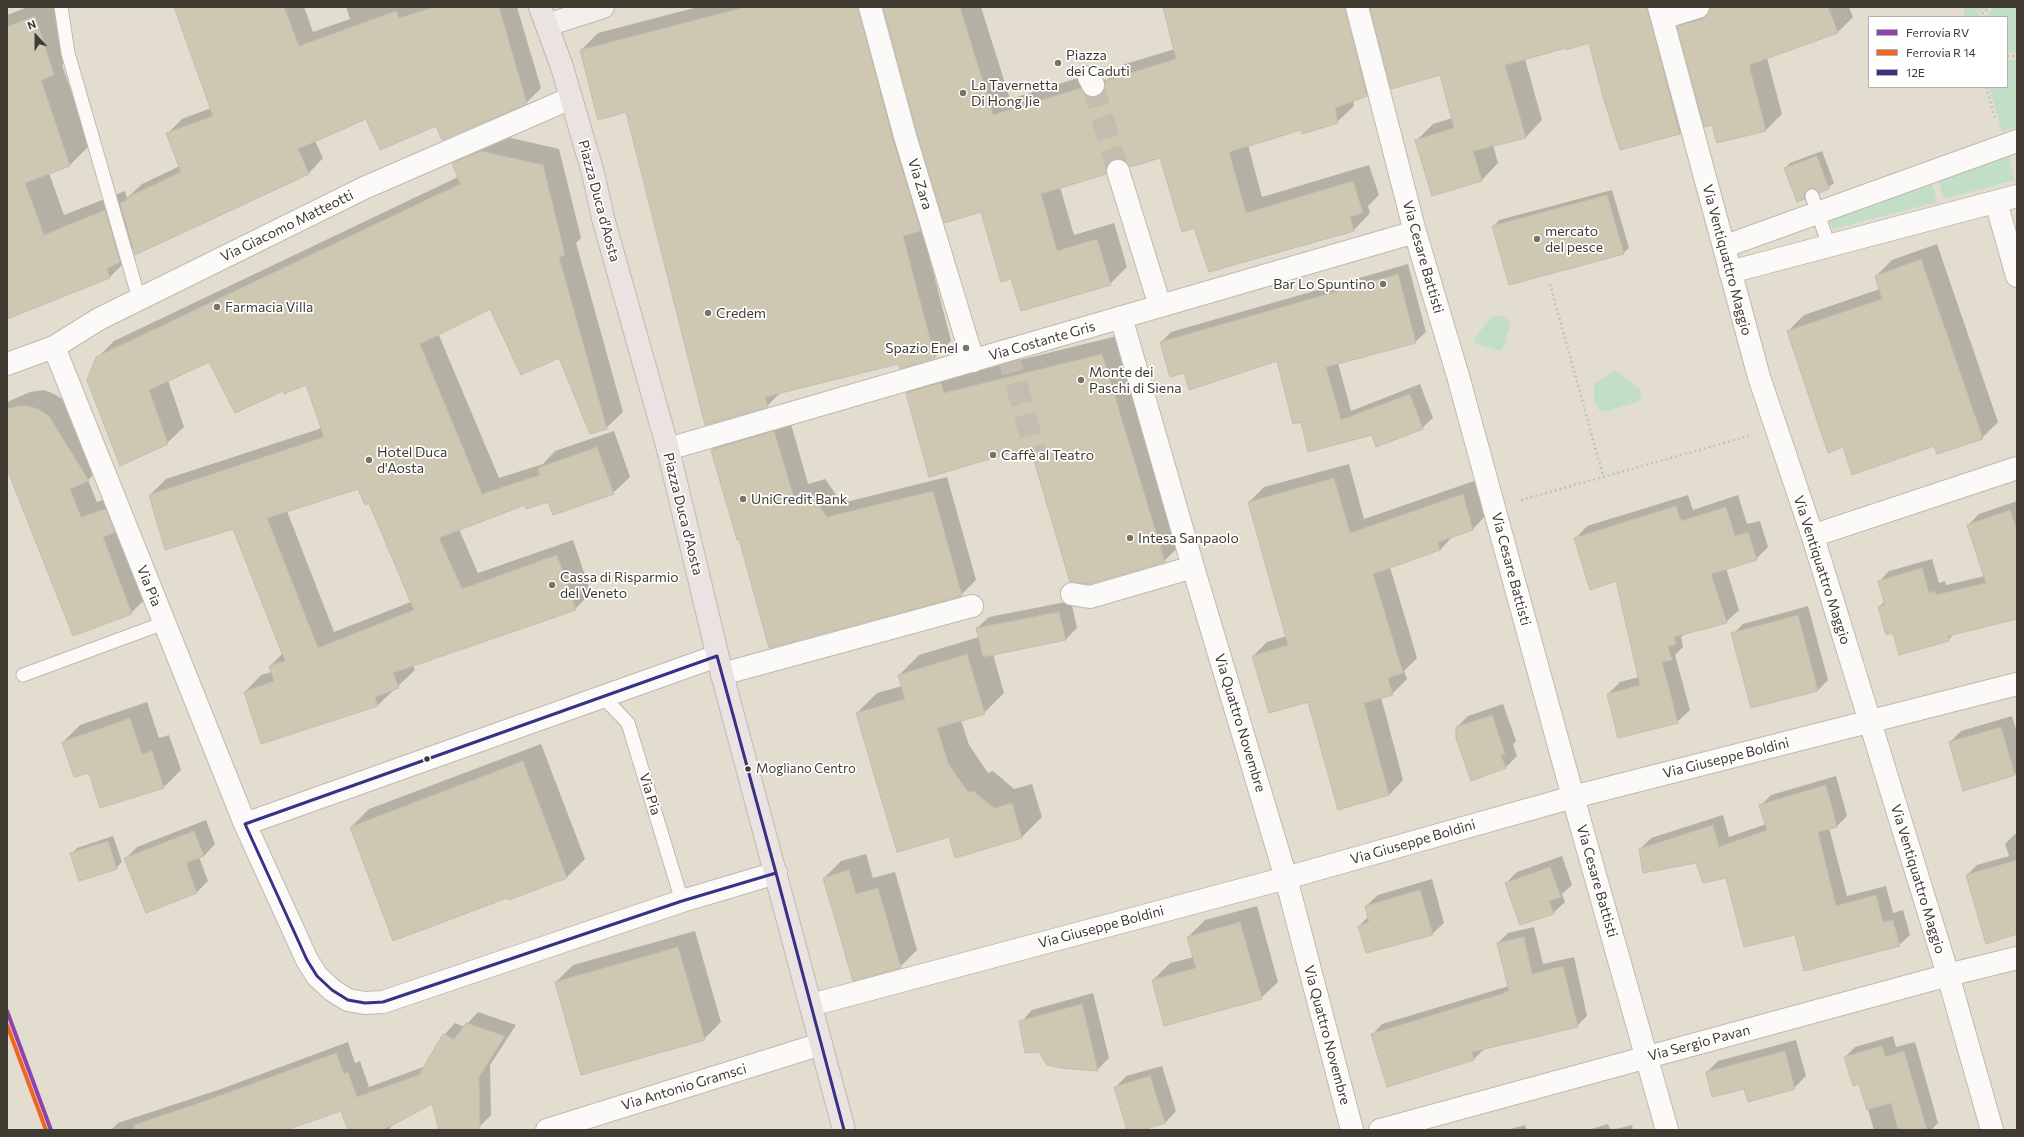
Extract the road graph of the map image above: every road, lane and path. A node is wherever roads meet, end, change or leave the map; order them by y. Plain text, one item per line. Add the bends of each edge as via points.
1 (61, 7) edge
2 (603, 7) edge
3 (870, 7) edge
4 (1357, 7) edge
5 (1698, 7) edge
6 (1990, 7) edge
7 (1661, 12) edge
8 (544, 16) edge
9 (1979, 16) edge
10 (572, 98) junction
11 (2017, 141) edge
12 (1118, 171) tunnel mouth
13 (2017, 196) edge
14 (1996, 202) junction
15 (1815, 204) junction
16 (1416, 232) junction
17 (1734, 243) dead end
18 (1829, 246) junction
19 (1730, 272) junction
20 (2017, 276) edge
21 (1550, 284) dead end
22 (139, 299) junction
23 (1160, 306) junction
24 (1121, 318) junction
25 (54, 347) junction
26 (973, 361) junction
27 (7, 364) edge
28 (1755, 434) dead end
29 (668, 449) junction
30 (2017, 468) edge
31 (1603, 477) junction
32 (1519, 500) dead end
33 (1813, 537) junction
34 (1193, 567) junction
35 (1072, 594) dead end
36 (972, 606) dead end
37 (164, 623) junction
38 (719, 665) junction
39 (23, 675) dead end
40 (2017, 684) edge
41 (602, 696) junction
42 (1870, 722) junction
43 (1573, 797) junction
44 (245, 824) junction
45 (776, 873) junction
46 (1286, 878) junction
47 (682, 901) junction
48 (2017, 958) edge
49 (1948, 976) junction
50 (811, 1005) junction
51 (821, 1044) junction
52 (1647, 1057) junction
53 (547, 1130) edge
54 (844, 1130) edge
55 (1352, 1130) edge
56 (1380, 1130) edge
57 (1667, 1130) edge
58 (1992, 1130) edge

1 - 22 lane via 68,53
2 - 8 street
3 - 26 street, Via Zara via 905,136
4 - 16 street, Via Cesare Battisti
5 - 7 street
6 - 9 path
7 - 19 street, Via Ventiquattro Maggio
8 - 10 main road, Piazza Duca d'Aosta
10 - 22 street, Via Giacomo Matteotti via 364,188
10 - 29 main road, Piazza Duca d'Aosta
11 - 15 street
12 - 23 street
13 - 14 street
14 - 18 street
14 - 20 street
15 - 17 street
15 - 18 lane
16 - 23 street, Via Costante Gris
16 - 43 street, Via Cesare Battisti
18 - 19 street
19 - 33 street, Via Ventiquattro Maggio via 1762,388
21 - 31 path
22 - 25 street, Via Giacomo Matteotti via 99,319
23 - 24 street, Via Costante Gris
24 - 26 street, Via Costante Gris
24 - 34 street, Via Quattro Novembre
25 - 27 street, Via Giacomo Matteotti
25 - 37 street, Via Pia
26 - 29 street, Via Costante Gris
28 - 31 path
29 - 38 main road, Piazza Duca d'Aosta
30 - 33 street
31 - 32 path
33 - 42 street, Via Ventiquattro Maggio
34 - 35 street via 1090,597
34 - 46 street, Via Quattro Novembre
36 - 38 street
37 - 39 lane
37 - 44 street, Via Pia
38 - 41 street
38 - 45 main road, Piazza Duca d'Aosta
40 - 42 street, Via Giuseppe Boldini
41 - 44 street
41 - 47 lane, Via Pia via 628,723
42 - 43 street, Via Giuseppe Boldini
42 - 49 street, Via Ventiquattro Maggio
43 - 46 street, Via Giuseppe Boldini
43 - 52 street, Via Cesare Battisti
44 - 47 street, Via Pia via 307,960 317,976 348,1000 383,1002
45 - 47 street, Via Pia
45 - 50 main road, Piazza Duca d'Aosta
46 - 50 street, Via Giuseppe Boldini
46 - 55 street, Via Quattro Novembre
48 - 49 street, Via Sergio Pavan
49 - 52 street, Via Sergio Pavan
49 - 58 street, Via Ventiquattro Maggio
50 - 51 main road, Piazza Duca d'Aosta
51 - 53 street, Via Antonio Gramsci
51 - 54 main road, Piazza Duca d'Aosta
52 - 56 street, Via Sergio Pavan
52 - 57 street, Via Cesare Battisti

